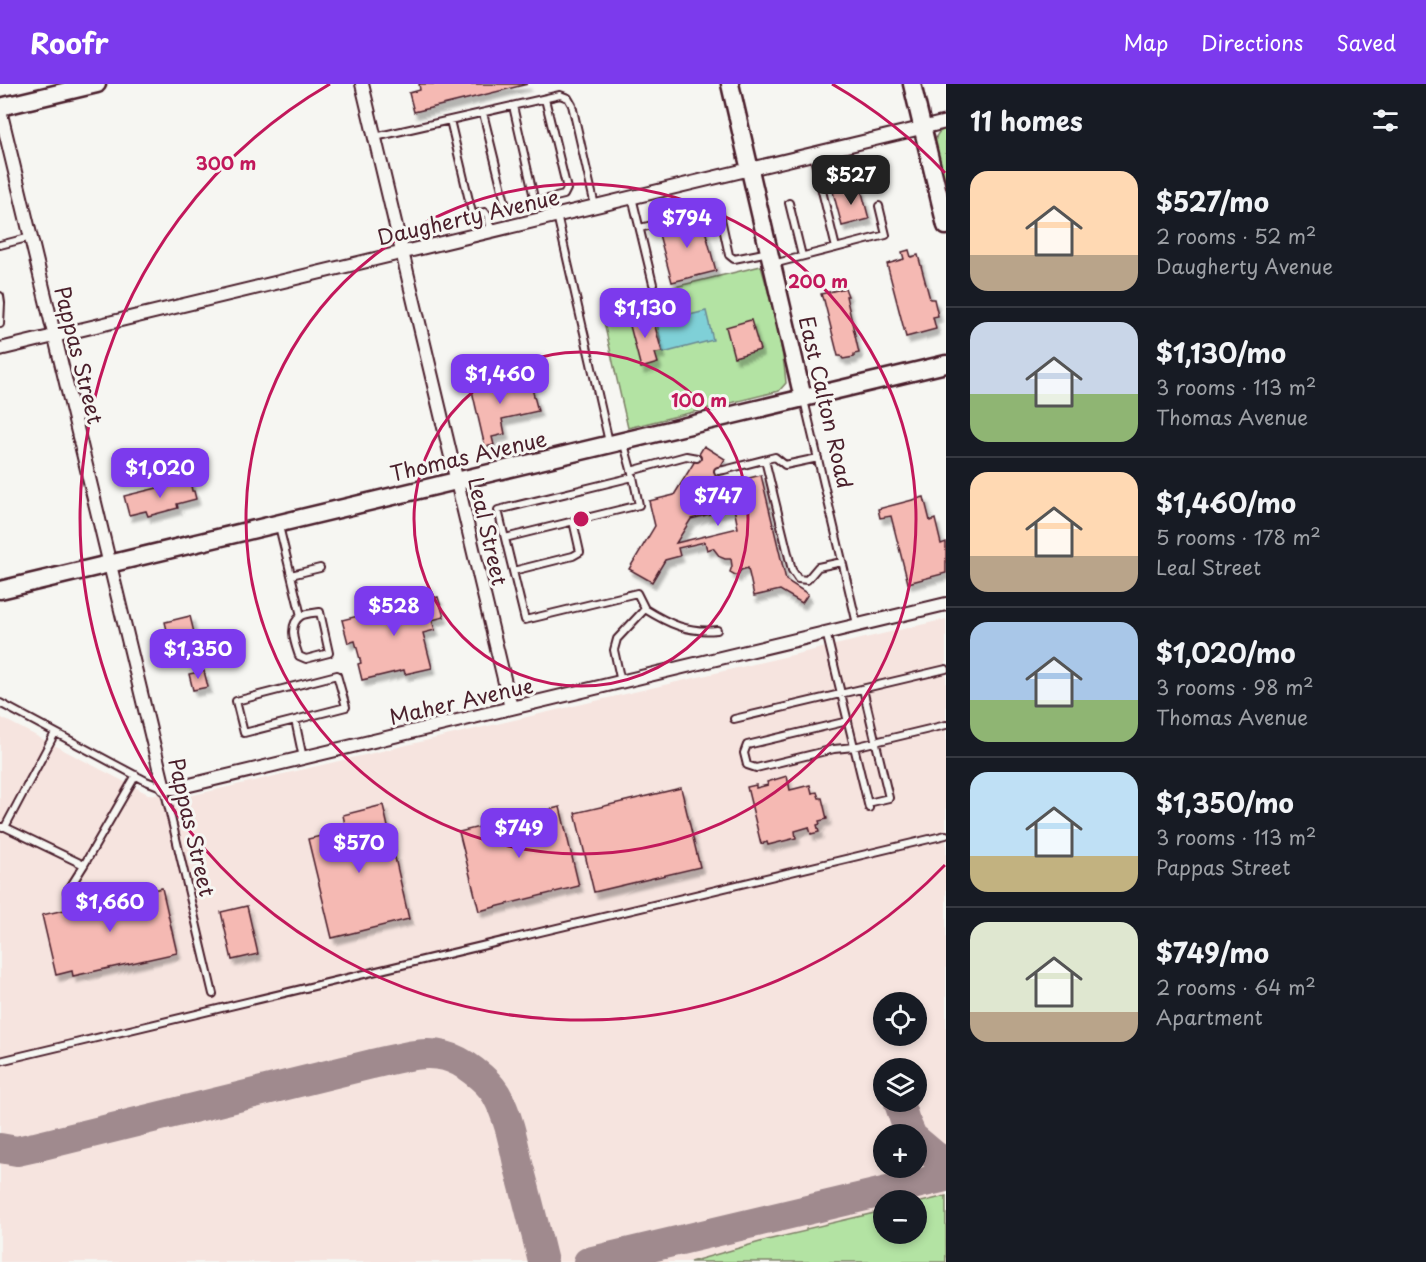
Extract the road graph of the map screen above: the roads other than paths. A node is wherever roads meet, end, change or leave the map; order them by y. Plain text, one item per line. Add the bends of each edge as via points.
1 (97, 84) edge
2 (362, 84) edge
3 (730, 84) edge
4 (912, 84) edge
5 (545, 99) junction
6 (513, 106) junction
7 (0, 108) edge
8 (483, 113) junction
9 (450, 120) junction
10 (946, 122) edge
11 (923, 128) junction
12 (375, 137) junction
13 (813, 154) junction
14 (750, 169) junction
15 (632, 197) junction
16 (535, 202) junction
17 (789, 203) dead end
18 (595, 206) junction
19 (879, 206) dead end
20 (557, 215) junction
21 (946, 226) edge
22 (640, 228) junction
23 (491, 231) junction
24 (31, 237) junction
25 (0, 244) edge
26 (836, 248) junction
27 (403, 252) junction
28 (802, 256) junction
29 (771, 258) junction
30 (653, 284) dead end
31 (0, 296) edge
32 (0, 324) edge
33 (55, 335) junction
34 (0, 349) edge
35 (946, 364) edge
36 (803, 398) junction
37 (617, 442) junction
38 (697, 458) dead end
39 (818, 458) junction
40 (765, 460) junction
41 (718, 471) dead end
42 (632, 474) junction
43 (457, 480) junction
44 (573, 522) junction
45 (278, 523) junction
46 (505, 538) junction
47 (842, 562) junction
48 (110, 564) junction
49 (320, 568) dead end
50 (513, 571) junction
51 (291, 574) junction
52 (0, 590) edge
53 (946, 604) edge
54 (645, 609) junction
55 (301, 616) junction
56 (857, 624) junction
57 (717, 630) dead end
58 (826, 632) junction
59 (946, 669) edge
60 (621, 681) junction
61 (863, 689) junction
62 (841, 694) junction
63 (0, 703) edge
64 (511, 708) junction
65 (734, 719) dead end
66 (295, 720) junction
67 (848, 721) junction
68 (946, 725) edge
69 (55, 733) junction
70 (876, 742) junction
71 (854, 747) junction
72 (303, 758) junction
73 (136, 775) junction
74 (164, 788) junction
75 (2, 827) edge
76 (946, 835) edge
77 (84, 865) junction
78 (67, 892) dead end
79 (213, 994) dead end
80 (0, 1061) edge

1 - 7 street
2 - 12 street, Leal Street
3 - 14 street, East Calton Road
4 - 11 street
5 - 6 lane
5 - 16 lane via 567,189 564,195
5 - 18 lane via 560,95 572,105
6 - 8 lane
6 - 16 lane
7 - 24 street, Pappas Street
8 - 9 lane
8 - 16 lane via 505,202 509,208
9 - 12 lane
9 - 23 lane via 472,213 485,212
10 - 11 street, Daugherty Avenue
11 - 13 street, Daugherty Avenue
11 - 21 street
12 - 27 street, Leal Street
13 - 14 street, Daugherty Avenue
13 - 26 lane
14 - 15 street, Daugherty Avenue
14 - 29 street, East Calton Road
15 - 18 street, Daugherty Avenue
15 - 22 lane
17 - 28 lane
18 - 20 street, Daugherty Avenue
19 - 26 lane via 886,235
20 - 23 street, Daugherty Avenue
20 - 37 lane
22 - 29 lane via 716,209 729,255 735,259
22 - 30 lane
23 - 27 street, Daugherty Avenue
24 - 25 lane
24 - 33 street, Pappas Street
26 - 28 lane
27 - 33 street, Daugherty Avenue
27 - 43 street, Leal Street
28 - 29 lane
29 - 36 street, East Calton Road
31 - 32 lane
33 - 34 street, Daugherty Avenue
33 - 48 street, Pappas Street
35 - 36 street, Thomas Avenue
36 - 37 street, Thomas Avenue
36 - 39 lane, East Calton Road
37 - 42 lane
37 - 43 street, Thomas Avenue
38 - 42 lane via 686,456
39 - 40 lane via 785,465 775,457
39 - 47 lane, East Calton Road
40 - 41 lane
40 - 47 lane via 792,570 798,579 807,580 818,567
42 - 44 lane via 639,505
42 - 46 lane via 498,510
43 - 45 street, Thomas Avenue
43 - 64 street, Leal Street
44 - 46 lane
44 - 50 lane via 580,552
45 - 48 street, Thomas Avenue
45 - 51 lane
46 - 50 lane
47 - 56 lane, East Calton Road
48 - 52 street, Thomas Avenue
48 - 74 street, Pappas Street
49 - 51 lane
50 - 54 lane via 525,620 637,593
51 - 55 lane
53 - 56 street, Maher Avenue
54 - 57 lane via 682,627 700,632
54 - 60 lane via 617,639 614,650
55 - 55 lane via 292,631 299,656 306,659 329,653 320,612
56 - 58 street, Maher Avenue
58 - 60 street, Maher Avenue
58 - 62 lane
59 - 61 lane
60 - 64 street, Maher Avenue
61 - 62 lane
61 - 70 lane
62 - 65 lane
62 - 67 lane
63 - 69 lane
64 - 72 street, Maher Avenue
66 - 66 lane via 346,707 337,675 236,701 244,733
66 - 72 lane
67 - 71 lane
67 - 71 lane via 747,745 744,753 747,765 756,768
68 - 70 lane
69 - 73 lane
69 - 75 lane
70 - 71 lane
70 - 71 lane via 889,798 869,806
72 - 74 street, Maher Avenue
73 - 74 lane
73 - 77 lane
74 - 79 lane, Pappas Street
75 - 77 lane
76 - 80 lane
77 - 78 lane

